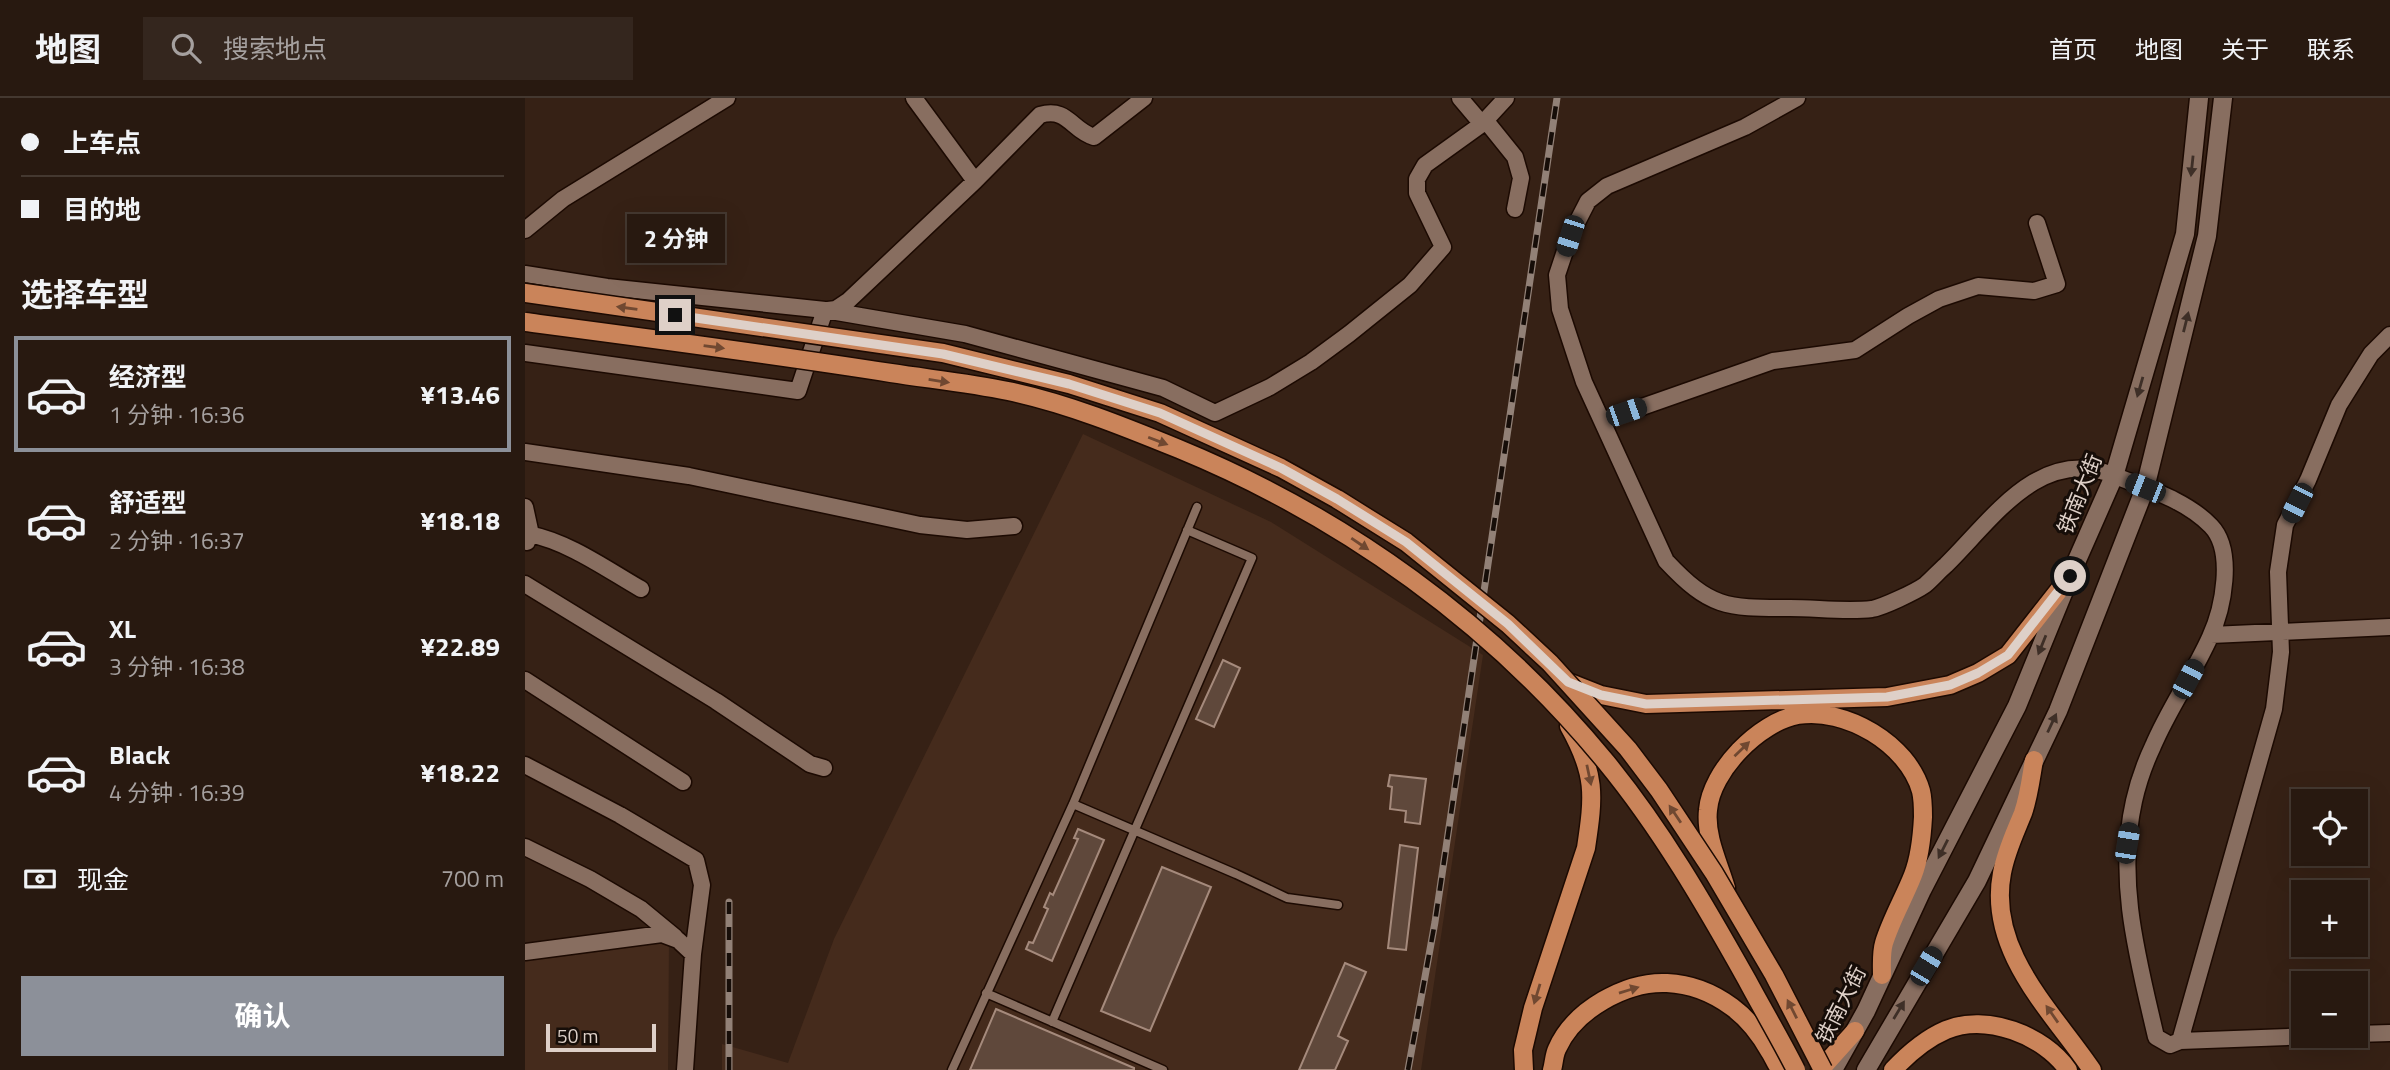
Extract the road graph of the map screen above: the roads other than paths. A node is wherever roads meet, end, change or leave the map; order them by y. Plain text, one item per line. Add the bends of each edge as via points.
1 (727, 98) edge
2 (914, 98) edge
3 (1144, 98) edge
4 (1460, 98) edge
5 (1506, 98) edge
6 (1797, 98) edge
7 (2199, 98) edge
8 (2223, 98) edge
9 (1484, 122) junction
10 (975, 181) junction
11 (1515, 209) dead end
12 (2037, 223) dead end
13 (525, 230) edge
14 (525, 274) edge
15 (525, 293) edge
16 (825, 310) junction
17 (525, 322) edge
18 (2390, 335) edge
19 (525, 353) edge
20 (1602, 421) junction
21 (525, 452) edge
22 (2114, 476) junction
23 (2145, 488) junction
24 (1197, 506) dead end
25 (525, 507) edge
26 (1014, 526) dead end
27 (1187, 530) junction
28 (527, 539) edge
29 (2070, 576) junction
30 (525, 584) edge
31 (641, 589) dead end
32 (2390, 627) edge
33 (2280, 634) junction
34 (2211, 635) junction
35 (525, 680) edge
36 (1568, 682) junction
37 (1562, 714) junction
38 (2034, 760) junction
39 (525, 765) edge
40 (824, 768) dead end
41 (683, 782) dead end
42 (1073, 804) junction
43 (1135, 831) junction
44 (525, 847) edge
45 (1731, 901) junction
46 (1338, 905) dead end
47 (678, 940) junction
48 (525, 952) edge
49 (693, 954) junction
50 (1882, 975) junction
51 (986, 993) junction
52 (1052, 1022) junction
53 (1855, 1031) junction
54 (2390, 1033) edge
55 (2368, 1034) edge
56 (2291, 1037) edge
57 (2180, 1041) junction
58 (685, 1070) edge
59 (952, 1070) edge
60 (1163, 1070) edge
61 (1524, 1070) edge
62 (1552, 1070) edge
63 (1781, 1070) edge
64 (1796, 1070) edge
65 (1822, 1070) edge
66 (1833, 1070) edge
67 (1866, 1070) edge
68 (1893, 1070) edge
69 (2068, 1070) edge
70 (2092, 1070) edge

1 - 13 street via 563,199
2 - 10 street
3 - 10 street via 1094,136 1084,134 1064,116 1051,111 1040,114
4 - 9 street
5 - 9 street
6 - 20 street via 1745,127 1607,186 1588,201 1557,275 1560,309
7 -> 22 main road, 铁南大街 via 2185,233
23 -> 8 main road via 2207,236
9 - 11 street via 1515,158 1521,178
9 - 16 street via 1425,165 1417,179 1417,193 1443,247 1411,285 1311,362 1215,414 1163,388 1042,354 965,334
10 - 16 street via 848,301
12 - 20 street via 2057,284 2035,291 1978,286 1939,299 1855,351 1773,361
14 - 16 street
36 -> 15 main road, bridge via 1508,624 1406,542 1281,468 1160,413 1069,384 943,354
16 - 19 street via 797,391
17 -> 37 main road, bridge via 1009,391 1159,441 1249,479 1343,533 1434,594 1495,645
18 - 33 street via 2371,354 2339,405 2285,525 2277,572
20 - 22 street via 1666,561 1686,583 1714,601 1740,608 1874,609 1925,585 2017,494 2045,475 2074,467
21 - 26 street via 689,476 920,525 968,530
22 - 23 street
22 - 29 main road, 铁南大街
23 - 34 street via 2187,505 2213,528 2224,551 2222,594
38 -> 23 main road via 2058,711
24 - 27 lane
25 - 28 street via 530,530
27 - 42 lane
27 - 43 lane via 1252,558
28 - 31 street via 544,537
29 - 36 main road via 2008,655 1950,685 1887,697 1646,704 1601,695
29 -> 50 main road, 铁南大街 via 2017,706
30 - 40 street via 810,764
32 - 33 street
33 - 34 street
33 - 57 street via 2274,709
34 - 57 street via 2153,745 2134,799 2127,843 2127,895 2156,1037 2169,1045
35 - 41 street
45 -> 36 main road, bridge via 1659,790
37 -> 61 main road, bridge via 1583,751 1592,783 1590,824 1533,1008 1523,1050
37 - 64 main road, bridge via 1637,802 1710,914
67 -> 38 main road via 1977,881
70 -> 38 main road via 2013,958 2001,925 2001,875 2024,810
39 - 49 street via 696,860 702,885
42 - 43 lane
42 - 51 lane
43 - 46 lane via 1287,898
43 - 52 lane
44 - 47 street via 641,909
45 -> 50 main road, bridge via 1710,837 1707,810 1717,779 1740,748 1797,715 1856,723 1894,748 1921,790 1922,835 1914,872 1883,946
65 -> 45 main road, bridge
47 - 48 street via 662,934
47 - 49 street
49 - 58 street
50 - 53 main road, 铁南大街
51 - 52 lane
51 - 59 lane
52 - 60 lane
53 - 65 main road
53 - 66 main road, 铁南大街
54 - 55 street
56 - 57 street
62 -> 63 main road via 1556,1049 1595,1006 1618,993 1666,982 1711,993 1735,1009
68 - 69 main road via 1910,1052 1947,1029 1986,1023 2031,1037

